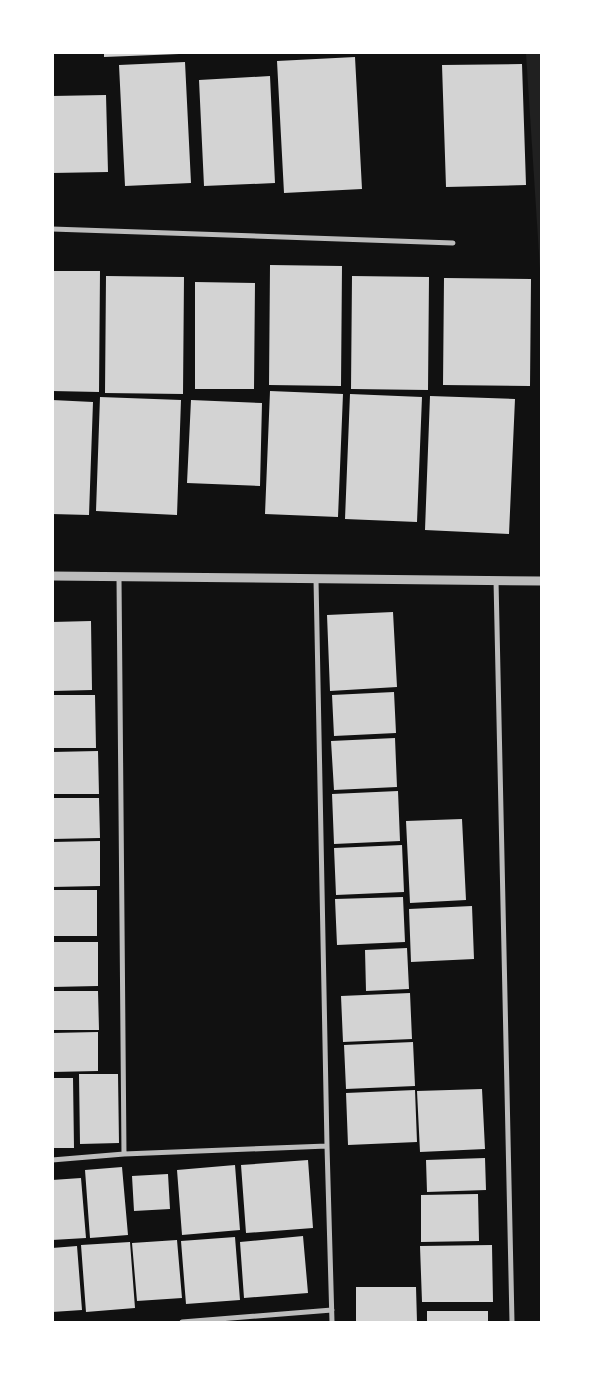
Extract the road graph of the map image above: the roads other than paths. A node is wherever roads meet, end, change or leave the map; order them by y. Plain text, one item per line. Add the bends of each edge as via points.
1 (52, 229) edge
2 (453, 243) dead end
3 (52, 576) edge
4 (120, 577) junction
5 (316, 579) junction
6 (496, 580) junction
7 (542, 581) edge
8 (327, 1146) junction
9 (124, 1154) junction
10 (52, 1160) edge
11 (332, 1310) junction
12 (182, 1322) edge
13 (332, 1322) edge
14 (512, 1322) edge

1 - 2 street
3 - 4 street
4 - 5 street
4 - 9 street
5 - 6 street
5 - 8 street
6 - 7 street
6 - 14 street
8 - 9 street
8 - 11 street
9 - 10 street
11 - 12 street
11 - 13 street

